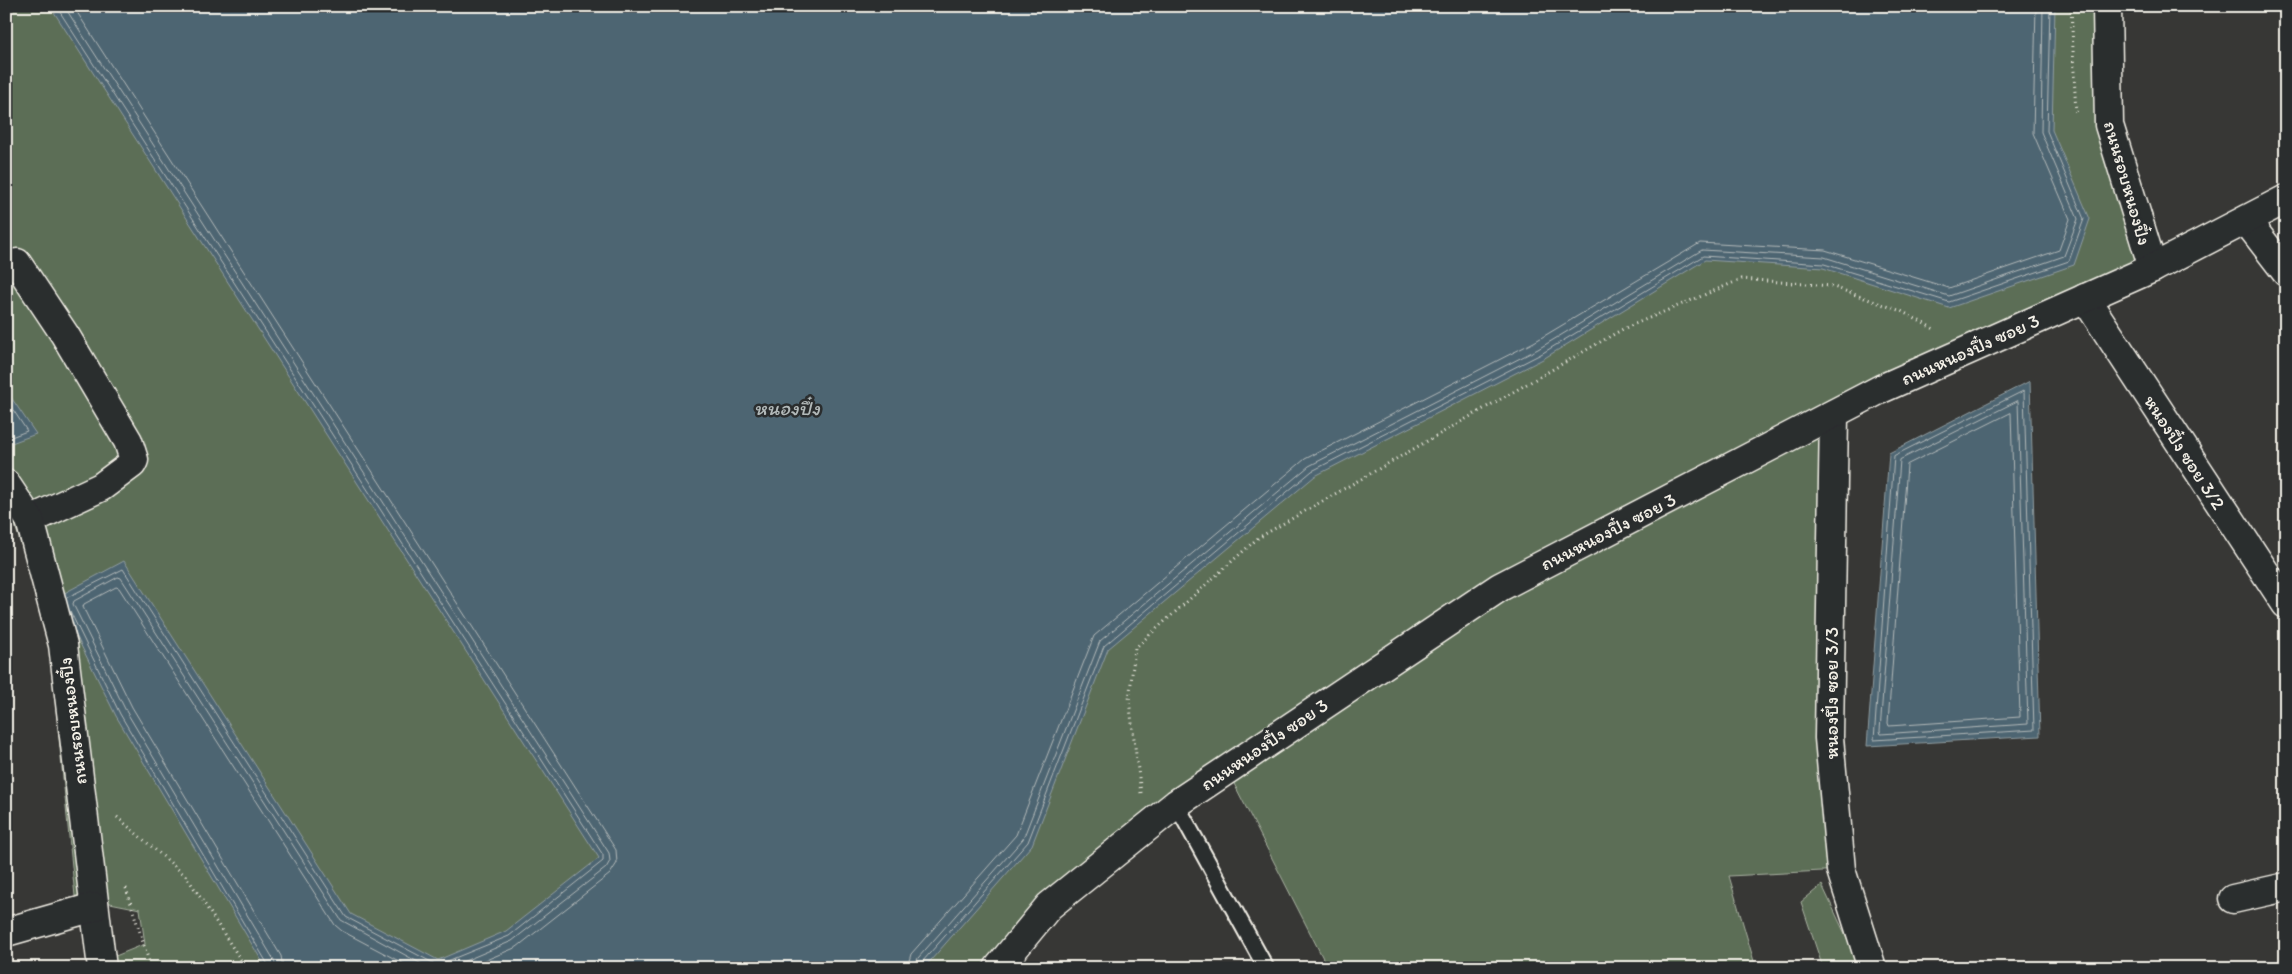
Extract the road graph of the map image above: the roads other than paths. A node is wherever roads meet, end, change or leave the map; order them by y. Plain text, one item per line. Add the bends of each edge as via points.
1 (2107, 6) edge
2 (2286, 200) edge
3 (2246, 220) junction
4 (16, 263) dead end
5 (2153, 268) junction
6 (2286, 272) edge
7 (2085, 298) junction
8 (1834, 414) junction
9 (6, 484) edge
10 (30, 520) junction
11 (2286, 604) edge
12 (1176, 804) junction
13 (2286, 887) edge
14 (2233, 899) dead end
15 (94, 907) junction
16 (7, 929) edge
17 (102, 968) edge
18 (998, 968) edge
19 (1266, 968) edge
20 (1872, 968) edge

1 - 5 street, ถนนรอบหนองปึ๋ง via 2109,125
2 - 3 street, ถนนหนองปึ๋ง ซอย 3
3 - 5 street, ถนนหนองปึ๋ง ซอย 3
3 - 6 street
4 - 10 street via 65,335 128,442 134,460 101,487
5 - 7 street, ถนนหนองปึ๋ง ซอย 3
7 - 8 street, ถนนหนองปึ๋ง ซอย 3 via 1882,389
7 - 11 street, หนองปึ๋ง ซอย 3/2
8 - 12 street, ถนนหนองปึ๋ง ซอย 3 via 1500,587
8 - 20 street, หนองปึ๋ง ซอย 3/3 via 1828,738 1841,870
9 - 10 street, ถนนรอบหนองปึ๋ง
10 - 15 street, ถนนรอบหนองปึ๋ง via 63,645
12 - 18 street, ถนนหนองปึ๋ง ซอย 3 via 1049,906
12 - 19 lane
13 - 14 street
15 - 16 street
15 - 17 street, ถนนรอบหนองปึ๋ง

